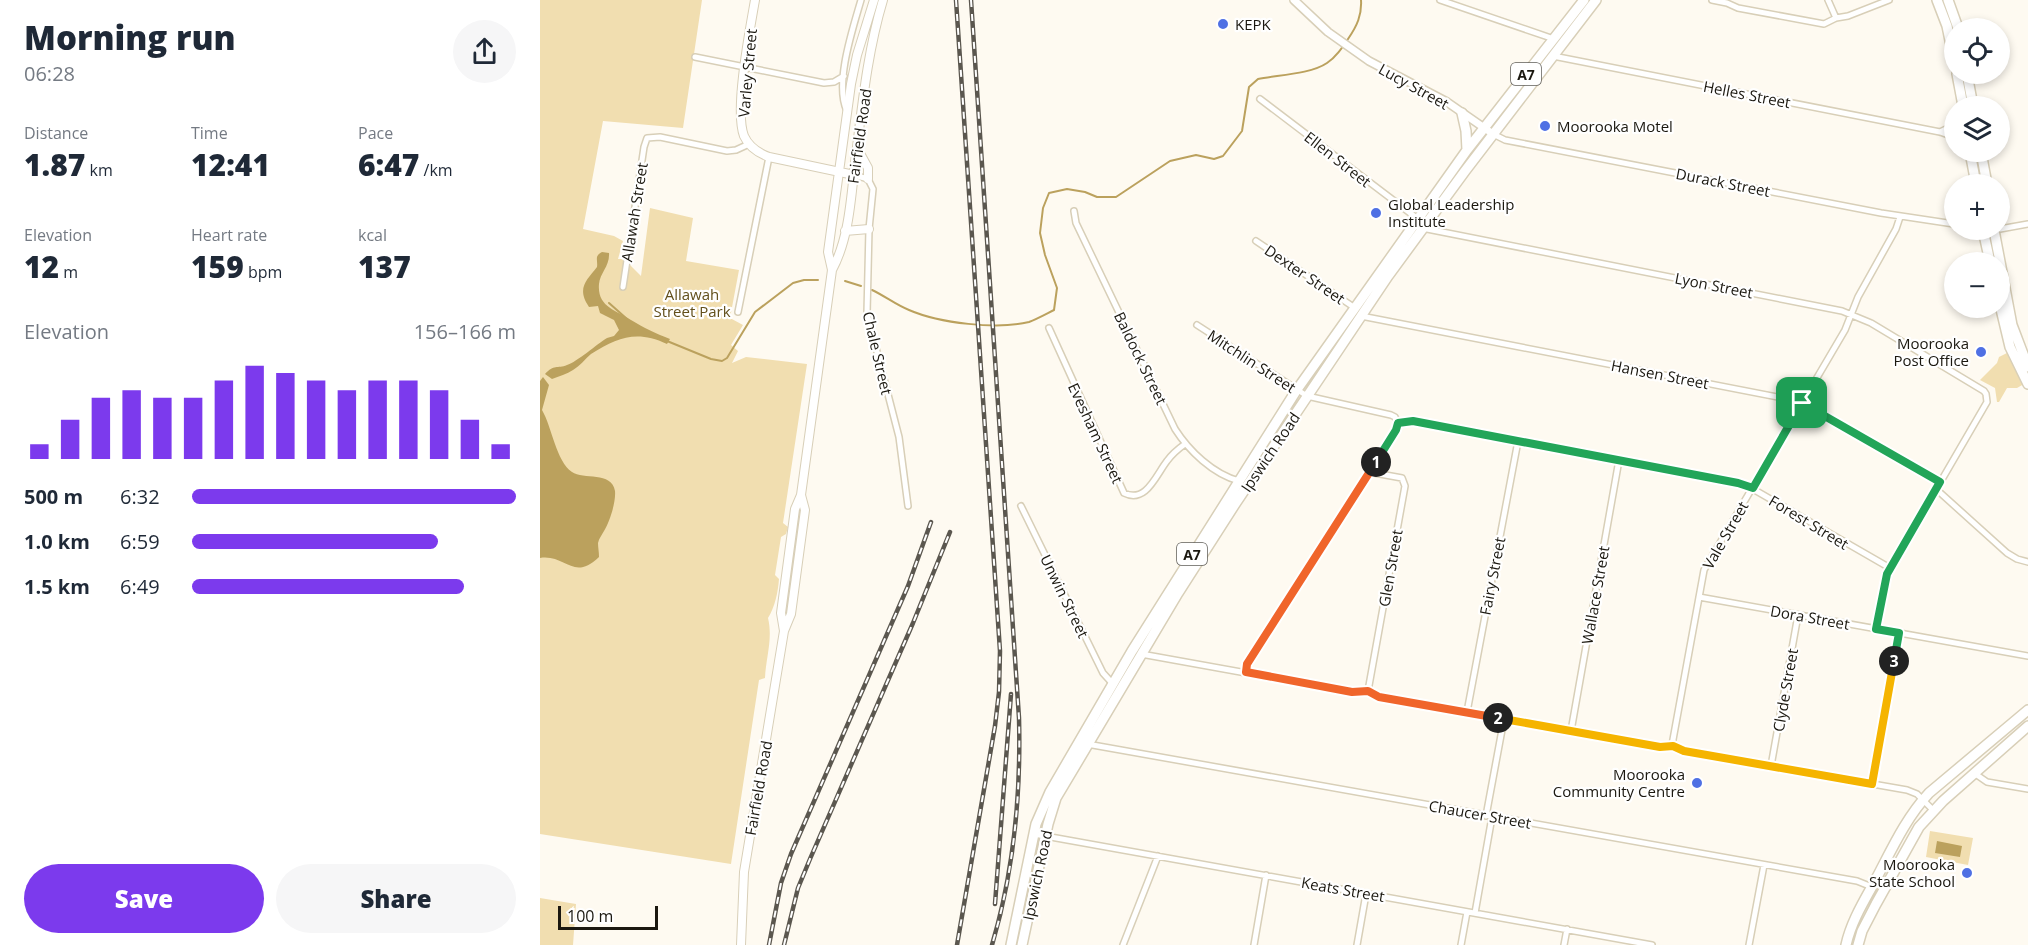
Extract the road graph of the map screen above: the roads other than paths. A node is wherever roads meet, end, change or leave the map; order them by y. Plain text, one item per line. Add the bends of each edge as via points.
1 (755, 0) edge
2 (861, 0) edge
3 (874, 0) edge
4 (883, 0) edge
5 (1294, 0) edge
6 (1440, 0) edge
7 (1584, 0) edge
8 (1596, 0) edge
9 (1712, 0) edge
10 (1828, 0) edge
11 (1889, 0) edge
12 (1937, 0) edge
13 (1948, 0) edge
14 (1955, 0) edge
15 (1728, 1) edge
16 (1953, 14) junction
17 (1836, 18) junction
18 (1944, 18) edge
19 (1954, 18) edge
20 (1554, 39) junction
21 (1553, 56) junction
22 (695, 57) dead end
23 (745, 67) junction
24 (844, 76) junction
25 (1260, 99) dead end
26 (847, 112) junction
27 (1462, 113) junction
28 (1484, 128) junction
29 (1944, 130) edge
30 (1940, 132) junction
31 (1944, 133) edge
32 (1493, 134) junction
33 (749, 144) junction
34 (857, 148) junction
35 (1467, 150) junction
36 (768, 157) junction
37 (840, 172) junction
38 (854, 175) junction
39 (868, 179) junction
40 (1074, 211) dead end
41 (1900, 216) junction
42 (1420, 223) junction
43 (1944, 223) edge
44 (2028, 224) edge
45 (2010, 227) edge
46 (869, 229) junction
47 (845, 231) junction
48 (1996, 240) edge
49 (1256, 241) dead end
50 (832, 270) junction
51 (622, 287) dead end
52 (1354, 308) junction
53 (738, 312) dead end
54 (1852, 314) junction
55 (1361, 316) junction
56 (2003, 318) edge
57 (1197, 326) dead end
58 (1049, 328) dead end
59 (2028, 367) edge
60 (2028, 384) edge
61 (1296, 391) junction
62 (1307, 396) junction
63 (1802, 403) junction
64 (1398, 423) junction
65 (1518, 441) junction
66 (1185, 444) junction
67 (1619, 460) junction
68 (1369, 472) junction
69 (1239, 481) junction
70 (1940, 482) junction
71 (1753, 488) junction
72 (1936, 489) junction
73 (908, 506) dead end
74 (1021, 506) dead end
75 (2028, 562) edge
76 (1890, 568) junction
77 (1699, 597) junction
78 (1798, 615) junction
79 (1876, 629) junction
80 (1899, 633) junction
81 (1132, 651) junction
82 (1142, 654) junction
83 (2028, 656) edge
84 (1246, 672) junction
85 (1113, 684) junction
86 (1368, 691) junction
87 (2028, 710) edge
88 (1467, 712) junction
89 (1504, 719) junction
90 (2028, 726) edge
91 (1571, 731) junction
92 (1087, 744) junction
93 (1672, 745) junction
94 (1771, 766) junction
95 (1974, 773) junction
96 (1872, 784) junction
97 (2028, 789) edge
98 (1923, 800) junction
99 (1933, 810) junction
100 (1489, 816) junction
101 (1034, 834) junction
102 (1045, 836) junction
103 (1158, 856) junction
104 (1764, 865) junction
105 (1266, 875) junction
106 (1872, 887) junction
107 (1366, 894) junction
108 (1467, 912) junction
109 (1474, 913) junction
110 (1567, 929) junction
111 (741, 945) edge
112 (1011, 945) edge
113 (1022, 945) edge
114 (1123, 945) edge
115 (1254, 945) edge
116 (1357, 945) edge
117 (1461, 945) edge
118 (1564, 945) edge
119 (1652, 945) edge
120 (1749, 945) edge
121 (1846, 945) edge
122 (1858, 945) edge

1 - 23 main road, Varley Street
2 - 24 street, Fairfield Road
3 - 26 main road, Fairfield Road via 857,55
4 - 34 main road, Fairfield Road via 871,46
5 - 27 street, Lucy Street via 1353,50
6 - 20 street
7 - 20 highway, Ipswich Road / A7
8 - 21 highway, Ipswich Road / A7
9 - 15 street
10 - 17 street
11 - 17 street
12 - 18 highway
13 - 16 highway
14 - 16 highway
15 - 17 street via 1737,8 1822,24
16 - 19 highway
20 - 28 highway, Ipswich Road / A7
21 - 30 street, Helles Street
21 - 32 highway, Ipswich Road / A7
22 - 23 street
23 - 24 street via 824,83
23 - 33 main road, Varley Street via 742,122
24 - 26 street, Fairfield Road via 842,101
25 - 42 street, Ellen Street
26 - 37 main road, Fairfield Road
27 - 28 street, Lucy Street
27 - 35 highway
28 - 32 street, Lucy Street
28 - 35 highway, Ipswich Road / A7
29 - 30 street
30 - 31 street, Helles Street
32 - 41 street, Durack Street via 1517,142
32 - 42 highway, Ipswich Road / A7
33 - 36 main road
33 - 51 street, Allawah Street via 727,151 647,138
34 - 38 main road, Fairfield Road
34 - 39 main road via 868,168
35 - 42 highway, Ipswich Road / A7
36 - 37 main road
36 - 53 street
37 - 38 main road
37 - 50 main road, Fairfield Road via 828,252
38 - 39 street
38 - 47 main road, Fairfield Road
39 - 46 street, Chale Street via 873,189
40 - 66 street, Baldock Street via 1076,223
41 - 43 street, Durack Street
41 - 54 street, Vale Street
42 - 52 highway, Ipswich Road / A7
42 - 54 street, Lyon Street
42 - 55 highway, Ipswich Road / A7
44 - 45 street
46 - 47 main road
46 - 73 street, Chale Street via 868,319 899,437
47 - 50 main road, Fairfield Road via 841,254
48 - 59 highway via 2012,325
49 - 52 street, Dexter Street
50 - 111 main road, Fairfield Road via 783,594 784,631 744,872
52 - 61 highway, Ipswich Road / A7
54 - 63 street, Vale Street
54 - 70 street, Lyon Street via 1986,394 1987,402
55 - 62 highway, Ipswich Road / A7
55 - 63 street, Hansen Street
56 - 60 highway via 2010,347
57 - 61 street, Mitchlin Street
58 - 66 street, Evesham Street via 1124,493 1138,496 1144,492
61 - 62 street, Mitchlin Street
61 - 69 highway, Ipswich Road / A7
62 - 64 street, Forest Street via 1391,415
62 - 82 highway, Ipswich Road / A7
63 - 70 street, Hansen Street
63 - 71 street, Vale Street
64 - 65 street, Forest Street via 1418,421
64 - 68 street
65 - 67 street, Forest Street
65 - 88 street, Fairy Street
66 - 69 street, Baldock Street via 1225,476
67 - 71 street, Forest Street
67 - 91 street, Wallace Street
68 - 84 street via 1247,664
68 - 86 street, Glen Street via 1402,478 1405,486
69 - 81 highway, Ipswich Road / A7
70 - 72 street
71 - 76 street, Forest Street
71 - 77 street, Vale Street via 1706,566
72 - 75 street via 2007,553
72 - 76 street
74 - 85 street, Unwin Street via 1103,673
76 - 79 street
77 - 78 street, Dora Street
77 - 93 street, Vale Street
78 - 79 street, Dora Street
78 - 94 street, Clyde Street
79 - 80 street, Dora Street
80 - 83 street, Dora Street
80 - 96 street
81 - 82 street
81 - 85 highway, Ipswich Road / A7
82 - 84 street
82 - 92 highway, Ipswich Road / A7
84 - 86 street via 1352,692
85 - 101 highway, Ipswich Road / A7 via 1050,792
86 - 88 street via 1379,697
87 - 98 highway
88 - 89 street
89 - 91 street
89 - 100 street
90 - 95 highway
91 - 93 street via 1660,747
92 - 100 street, Chaucer Street
92 - 102 highway, Ipswich Road / A7 via 1056,798
93 - 94 street via 1684,751
94 - 96 street
95 - 97 street via 1987,782
95 - 99 highway
96 - 98 street via 1907,790
98 - 99 street
98 - 106 highway via 1907,821
99 - 122 highway via 1908,845 1866,922
100 - 104 street, Chaucer Street
100 - 109 street
101 - 102 street, Keats Street
101 - 112 highway, Ipswich Road / A7
102 - 103 street, Keats Street
102 - 113 highway, Ipswich Road / A7
103 - 105 street, Keats Street
103 - 114 street
104 - 106 street, Chaucer Street
104 - 120 street
105 - 107 street, Keats Street
105 - 115 street
106 - 121 highway
107 - 108 street, Keats Street
107 - 116 street
108 - 109 street, Keats Street
108 - 117 street
109 - 110 street, Keats Street
110 - 118 street
110 - 119 street, Keats Street

